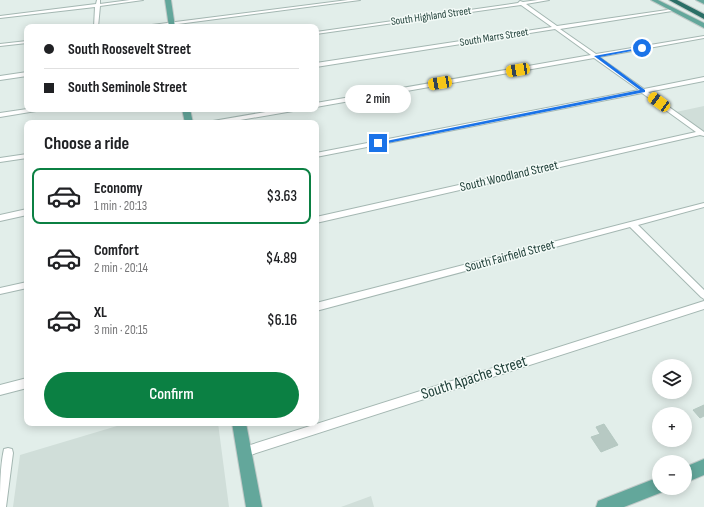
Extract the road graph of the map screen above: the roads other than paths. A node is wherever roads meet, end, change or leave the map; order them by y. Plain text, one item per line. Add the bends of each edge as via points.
1 (141, 0) edge
2 (168, 0) edge
3 (351, 0) edge
4 (358, 0) edge
5 (547, 0) edge
6 (654, 0) edge
7 (668, 0) edge
8 (672, 0) edge
9 (683, 0) edge
10 (690, 0) edge
11 (699, 0) edge
12 (520, 2) edge
13 (704, 2) edge
14 (98, 3) edge
15 (704, 8) edge
16 (689, 9) junction
17 (672, 10) junction
18 (704, 11) edge
19 (0, 17) edge
20 (704, 17) edge
21 (96, 24) edge
22 (172, 24) edge
23 (186, 24) edge
24 (704, 26) edge
25 (556, 28) junction
26 (319, 33) edge
27 (704, 37) edge
28 (24, 42) edge
29 (0, 46) edge
30 (596, 56) junction
31 (319, 65) edge
32 (24, 74) edge
33 (0, 78) edge
34 (704, 79) edge
35 (643, 91) junction
36 (319, 104) edge
37 (24, 111) edge
38 (276, 112) edge
39 (0, 115) edge
40 (230, 120) edge
41 (703, 134) edge
42 (319, 154) edge
43 (24, 156) edge
44 (0, 160) edge
45 (704, 204) edge
46 (24, 213) edge
47 (0, 218) edge
48 (319, 219) edge
49 (632, 224) junction
50 (24, 286) edge
51 (0, 291) edge
52 (704, 295) edge
53 (704, 305) edge
54 (319, 306) edge
55 (24, 384) edge
56 (0, 390) edge
57 (240, 426) edge
58 (244, 452) junction
59 (8, 453) dead end
60 (704, 467) edge
61 (692, 472) edge
62 (652, 488) edge
63 (0, 507) edge
64 (254, 507) edge
65 (604, 507) edge

1 - 14 street
2 - 22 main road
3 - 4 street
3 - 23 street
5 - 12 street, South Highland Street
6 - 17 main road
7 - 16 highway
8 - 16 highway
9 - 18 highway
10 - 15 highway
11 - 13 main road
12 - 25 street
12 - 26 street, South Highland Street
14 - 19 street
14 - 21 street
16 - 20 highway
17 - 24 main road
17 - 25 street, South Marrs Street
25 - 30 street
25 - 31 street, South Marrs Street
27 - 30 street
28 - 29 street
30 - 35 street
30 - 36 street
32 - 33 street
34 - 35 street
35 - 41 street
35 - 42 street
37 - 39 street
38 - 40 street
41 - 48 street, South Woodland Street
43 - 44 street
45 - 49 street, South Fairfield Street
46 - 47 street
49 - 52 street
49 - 54 street, South Fairfield Street
50 - 51 street
53 - 58 street, South Apache Street
55 - 56 street
57 - 58 main road
58 - 64 main road
59 - 63 street
60 - 61 main road
62 - 65 main road

